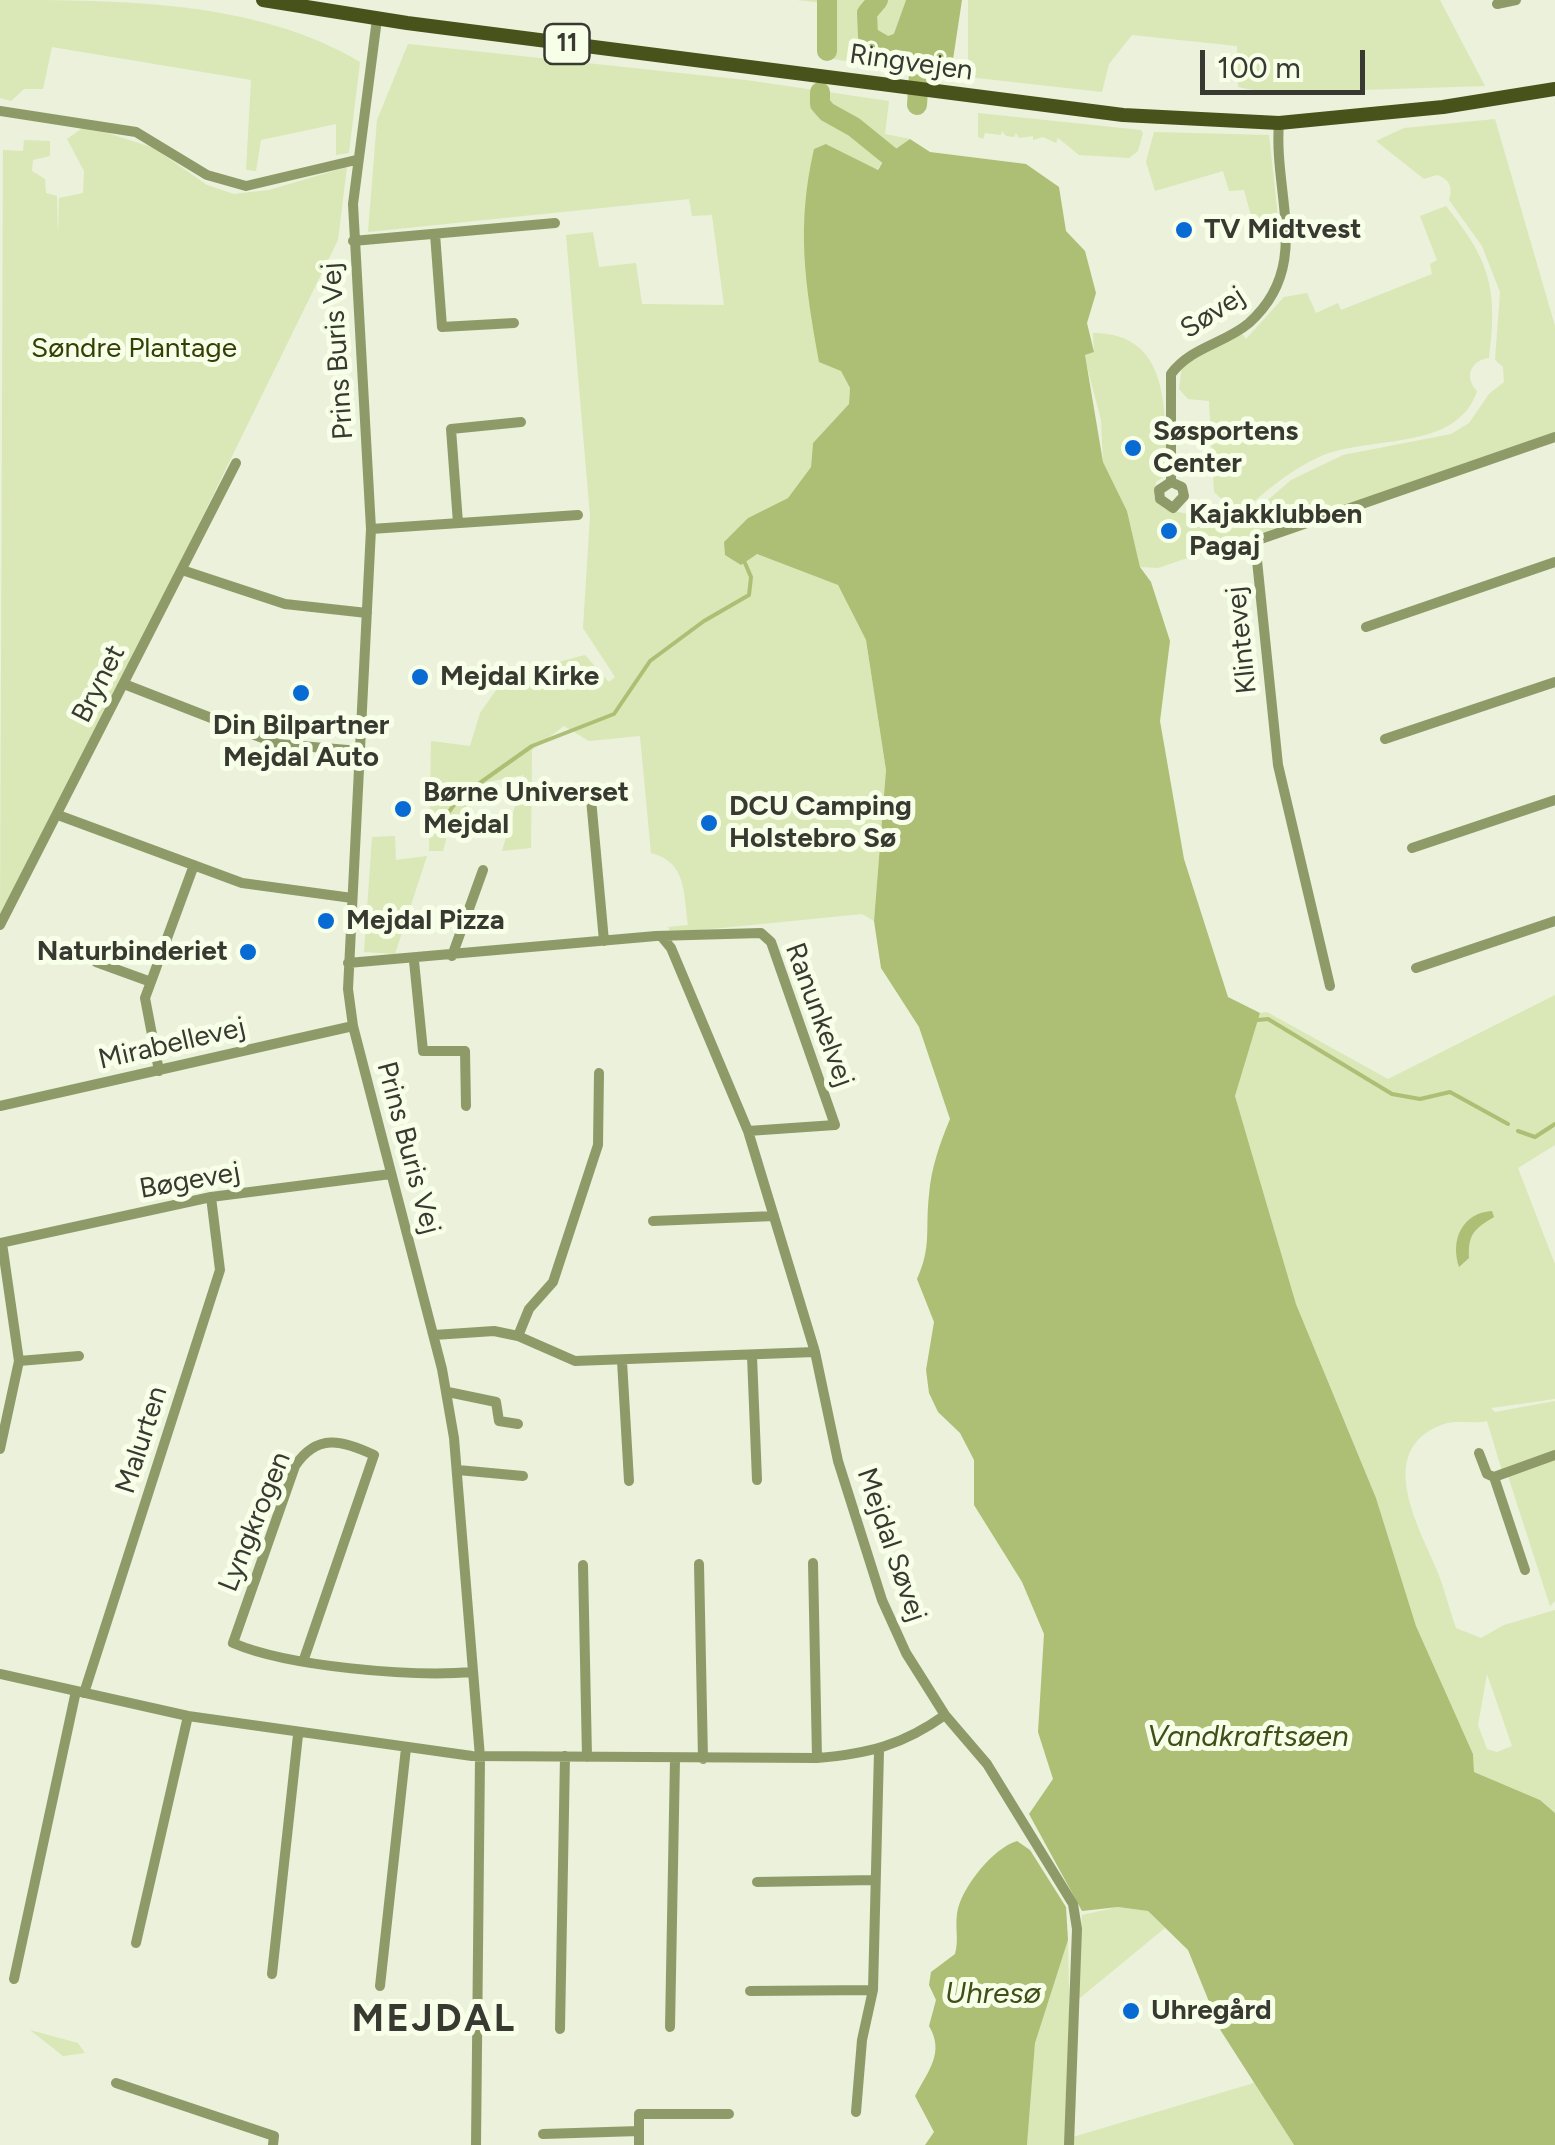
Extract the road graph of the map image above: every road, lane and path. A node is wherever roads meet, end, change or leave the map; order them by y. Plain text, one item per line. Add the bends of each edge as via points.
1 (263, 0) edge
2 (1516, 0) edge
3 (1498, 4) dead end
4 (377, 19) junction
5 (1555, 90) edge
6 (0, 111) edge
7 (1280, 123) junction
8 (356, 160) junction
9 (555, 223) dead end
10 (435, 234) junction
11 (353, 241) junction
12 (514, 323) dead end
13 (521, 422) dead end
14 (1555, 437) edge
15 (236, 463) dead end
16 (1171, 482) dead end
17 (578, 515) dead end
18 (458, 524) junction
19 (371, 530) junction
20 (1555, 562) edge
21 (182, 570) junction
22 (368, 613) junction
23 (1366, 627) dead end
24 (1555, 682) edge
25 (124, 684) junction
26 (1385, 740) dead end
27 (360, 750) junction
28 (591, 799) dead end
29 (1555, 800) edge
30 (58, 815) junction
31 (1412, 848) dead end
32 (194, 865) junction
33 (483, 870) dead end
34 (352, 898) junction
35 (1555, 920) edge
36 (0, 925) edge
37 (662, 937) junction
38 (604, 941) junction
39 (452, 956) junction
40 (414, 961) junction
41 (96, 962) dead end
42 (348, 964) junction
43 (1416, 968) dead end
44 (151, 982) junction
45 (1330, 986) dead end
46 (353, 1026) junction
47 (159, 1070) junction
48 (600, 1073) dead end
49 (0, 1106) edge
50 (466, 1106) dead end
51 (748, 1131) junction
52 (391, 1174) junction
53 (211, 1197) junction
54 (774, 1216) junction
55 (653, 1221) dead end
56 (1, 1243) edge
57 (434, 1335) junction
58 (518, 1336) junction
59 (815, 1352) junction
60 (79, 1356) dead end
61 (752, 1356) junction
62 (18, 1361) junction
63 (622, 1361) junction
64 (448, 1392) junction
65 (4, 1412) edge
66 (518, 1424) dead end
67 (0, 1448) edge
68 (1479, 1453) dead end
69 (1555, 1455) edge
70 (458, 1470) junction
71 (523, 1476) dead end
72 (1494, 1478) junction
73 (757, 1480) dead end
74 (629, 1481) dead end
75 (814, 1563) dead end
76 (700, 1564) dead end
77 (584, 1565) dead end
78 (1525, 1570) dead end
79 (304, 1660) junction
80 (473, 1672) junction
81 (0, 1674) edge
82 (80, 1692) junction
83 (944, 1715) junction
84 (188, 1716) junction
85 (298, 1735) junction
86 (406, 1748) junction
87 (879, 1751) junction
88 (565, 1756) junction
89 (480, 1757) junction
90 (587, 1757) junction
91 (818, 1758) junction
92 (675, 1759) junction
93 (703, 1759) junction
94 (876, 1880) junction
95 (756, 1882) dead end
96 (136, 1943) dead end
97 (272, 1974) dead end
98 (14, 1979) dead end
99 (380, 1986) dead end
100 (872, 1990) junction
101 (750, 1991) dead end
102 (670, 2027) dead end
103 (560, 2029) dead end
104 (116, 2083) dead end
105 (856, 2112) dead end
106 (729, 2114) dead end
107 (639, 2131) junction
108 (543, 2134) dead end
109 (273, 2145) edge
110 (476, 2145) edge
111 (638, 2145) edge
112 (1069, 2145) edge

1 - 4 main road, Ringvejen / 11
2 - 3 street
4 - 7 main road, Ringvejen / 11 via 1123,115
4 - 8 street, Prins Buris Vej
5 - 7 main road, Ringvejen / 11
6 - 8 street via 136,132 207,175 246,186
7 - 16 street, Søvej via 1290,238 1285,264 1255,317 1192,353 1171,374
8 - 11 street, Prins Buris Vej
9 - 10 street
10 - 11 street
10 - 12 street via 442,327
11 - 19 street, Prins Buris Vej
13 - 18 street via 451,429
14 - 45 street, Klintevej via 1255,541 1278,766
15 - 21 street, Brynet
17 - 18 street
18 - 19 street
19 - 22 street, Prins Buris Vej
20 - 23 street
21 - 22 street via 285,604
21 - 25 street, Brynet
22 - 27 street, Prins Buris Vej
24 - 26 street
25 - 27 street via 278,744
25 - 30 street, Brynet
27 - 34 street, Prins Buris Vej
28 - 38 street
29 - 31 street
30 - 32 street
30 - 36 street, Brynet
32 - 34 street via 242,884
32 - 44 street
33 - 39 street
34 - 42 street, Prins Buris Vej
35 - 43 street
37 - 38 street
37 - 51 street, Mejdal Søvej
37 - 51 street, Ranunkelvej via 741,931 772,942 835,1125
38 - 39 street
39 - 40 street
40 - 42 street
40 - 50 street via 423,1052 464,1051
41 - 44 street
42 - 46 street, Prins Buris Vej
44 - 47 street via 145,998
46 - 47 street, Mirabellevej
46 - 52 street, Prins Buris Vej
47 - 49 street, Mirabellevej
48 - 58 street via 598,1145 554,1282 529,1308
51 - 54 street, Mejdal Søvej
52 - 53 street, Bøgevej
52 - 57 street, Prins Buris Vej
53 - 56 street, Bøgevej
53 - 82 street, Malurten via 220,1270
54 - 55 street
54 - 59 street, Mejdal Søvej
56 - 62 street
57 - 58 street via 473,1330
57 - 64 street, Prins Buris Vej
58 - 63 street via 575,1361
59 - 61 street
59 - 83 street, Mejdal Søvej via 838,1461 882,1600
60 - 62 street
61 - 63 street
61 - 73 street
62 - 65 street
63 - 74 street
64 - 66 street via 496,1402 499,1422
64 - 70 street, Prins Buris Vej
65 - 67 street
68 - 72 street
69 - 72 street
70 - 71 street
70 - 80 street, Prins Buris Vej
72 - 78 street
75 - 91 street
76 - 93 street
77 - 90 street
79 - 79 street, Lyngkrogen via 374,1455 335,1441 306,1450 295,1466 233,1642
79 - 80 street, Lyngkrogen via 436,1675
80 - 89 street, Prins Buris Vej
81 - 82 street
82 - 84 street
82 - 98 street, Malurten
83 - 87 street
83 - 112 street, Mejdal Søvej via 987,1764 1077,1916
84 - 85 street
84 - 96 street
85 - 86 street
85 - 97 street
86 - 89 street
86 - 99 street
87 - 91 street
87 - 94 street
88 - 89 street
88 - 90 street
88 - 103 street
89 - 110 street, Prins Buris Vej
90 - 92 street
91 - 93 street
92 - 93 street
92 - 102 street
94 - 95 street
94 - 100 street
100 - 101 street
100 - 105 street
104 - 109 street via 274,2136
106 - 107 street via 639,2114
107 - 108 street
107 - 111 street

